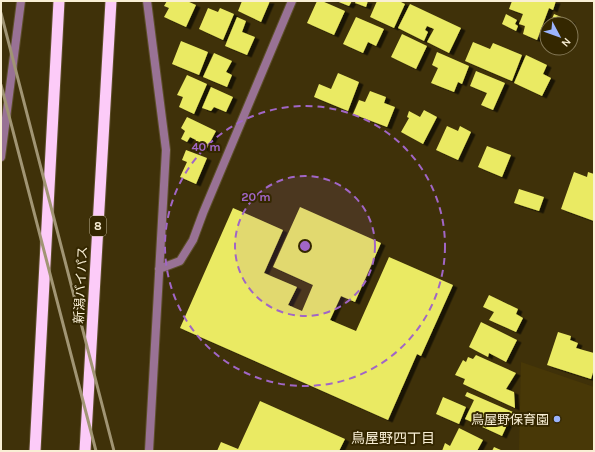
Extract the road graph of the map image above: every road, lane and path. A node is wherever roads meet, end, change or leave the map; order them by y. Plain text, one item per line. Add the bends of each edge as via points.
1 (21, 1) edge
2 (59, 1) edge
3 (111, 1) edge
4 (147, 1) edge
5 (292, 1) edge
6 (1, 157) edge
7 (159, 269) junction
8 (35, 451) edge
9 (85, 451) edge
10 (149, 451) edge

1 - 6 street
2 - 8 highway
3 - 9 highway, 新潟バイパス / 8
4 - 7 street via 166,150
5 - 7 street via 193,240 180,261
7 - 10 street

